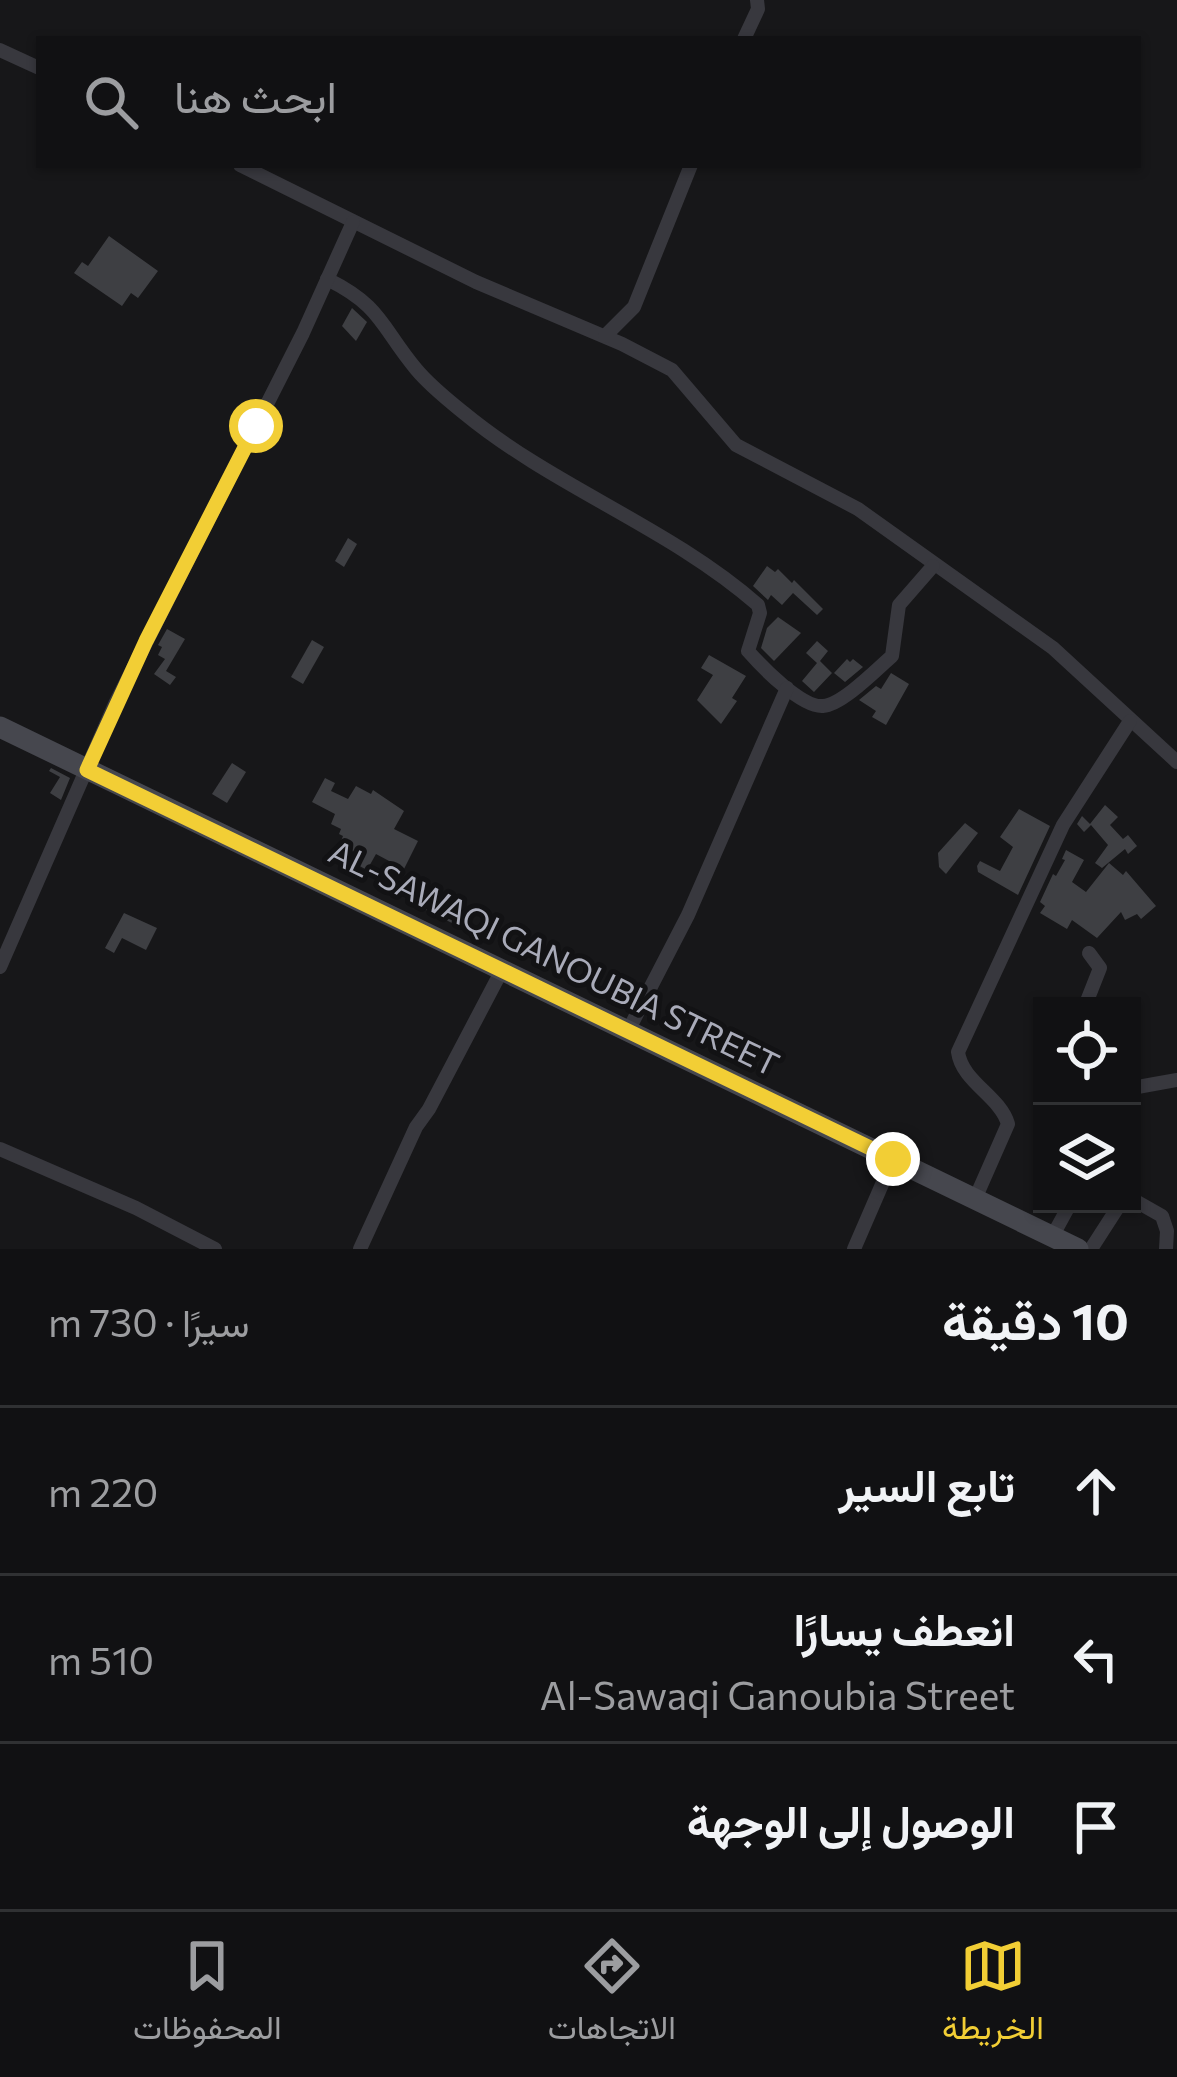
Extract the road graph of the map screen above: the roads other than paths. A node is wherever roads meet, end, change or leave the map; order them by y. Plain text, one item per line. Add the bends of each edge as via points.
1 (757, 0) edge
2 (746, 36) edge
3 (0, 50) edge
4 (36, 67) edge
5 (246, 168) edge
6 (690, 168) edge
7 (352, 222) junction
8 (327, 279) junction
9 (605, 336) junction
10 (933, 566) junction
11 (787, 688) junction
12 (1130, 721) junction
13 (0, 728) edge
14 (1177, 762) edge
15 (87, 770) junction
16 (1089, 953) dead end
17 (0, 967) edge
18 (502, 970) junction
19 (1089, 997) edge
20 (628, 1031) junction
21 (1177, 1080) edge
22 (1141, 1086) edge
23 (0, 1149) edge
24 (893, 1159) junction
25 (975, 1199) junction
26 (1141, 1204) edge
27 (1065, 1213) edge
28 (1114, 1213) edge
29 (1052, 1237) junction
30 (215, 1249) edge
31 (360, 1249) edge
32 (854, 1249) edge
33 (1078, 1249) edge
34 (1091, 1249) edge
35 (1166, 1249) edge

1 - 2 street
3 - 4 street
5 - 7 street
6 - 9 street via 634,307
7 - 8 street
7 - 9 street
8 - 11 street via 365,300 422,376 481,426 693,554 758,605 748,651
8 - 15 street
9 - 10 street via 681,376 736,445 858,509
10 - 11 street via 904,596 892,656 826,706
10 - 12 street via 1053,648
11 - 20 street
12 - 14 street
12 - 25 street via 1063,825 958,1052 1008,1124
13 - 15 street, AL-SAWAQI GANOUBIA STREET
15 - 17 street
15 - 18 street, AL-SAWAQI GANOUBIA STREET
16 - 19 street via 1100,968
18 - 20 street, AL-SAWAQI GANOUBIA STREET
18 - 31 street
20 - 24 street, AL-SAWAQI GANOUBIA STREET
21 - 22 street
23 - 30 street
24 - 25 street, AL-SAWAQI GANOUBIA STREET
24 - 32 street
25 - 29 street, AL-SAWAQI GANOUBIA STREET
26 - 35 street via 1162,1216
27 - 29 street
28 - 34 street
29 - 33 street, AL-SAWAQI GANOUBIA STREET

